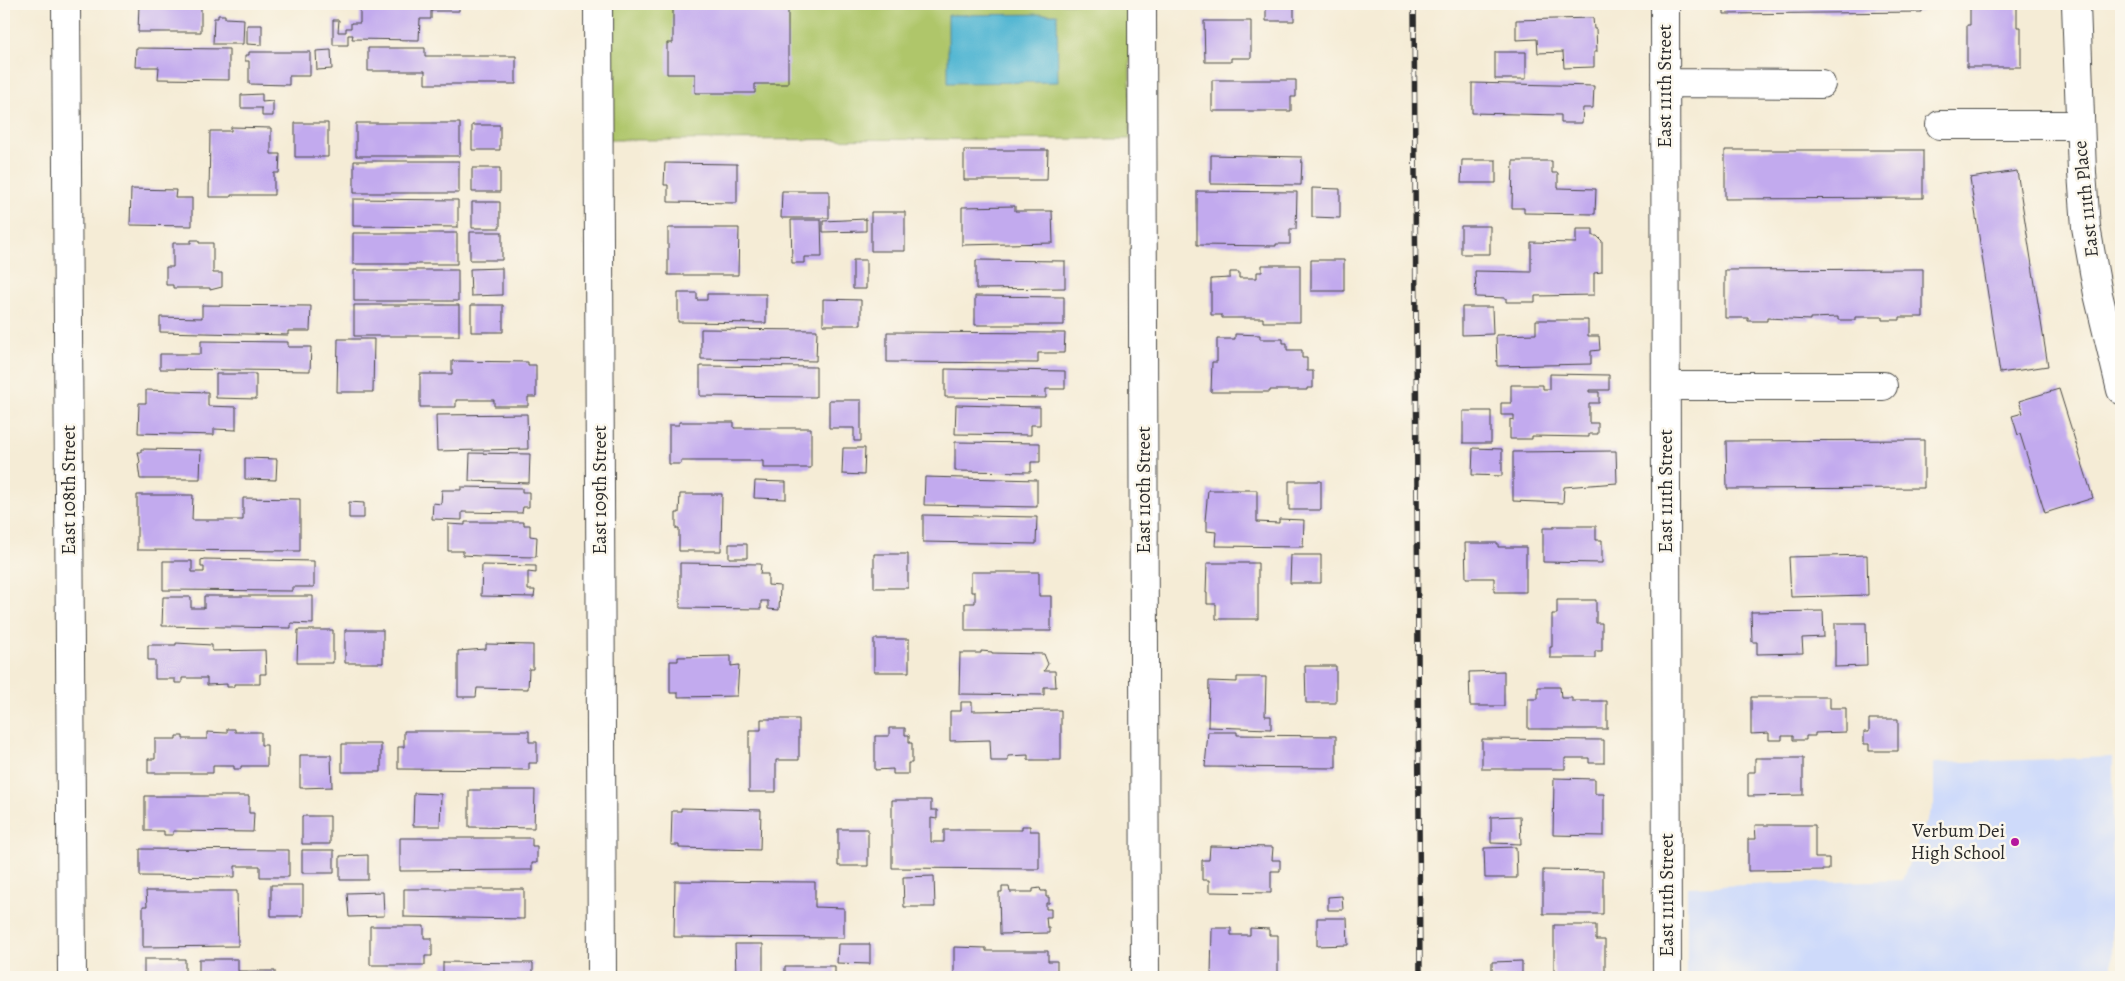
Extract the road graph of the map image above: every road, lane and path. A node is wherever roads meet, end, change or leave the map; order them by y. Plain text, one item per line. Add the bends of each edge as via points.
1 (66, 4) edge
2 (598, 4) edge
3 (1142, 4) edge
4 (1665, 4) edge
5 (2076, 4) edge
6 (1665, 83) junction
7 (1821, 84) dead end
8 (1940, 125) dead end
9 (2080, 125) junction
10 (1666, 386) junction
11 (1883, 386) dead end
12 (2121, 390) edge
13 (72, 977) edge
14 (602, 977) edge
15 (1145, 977) edge
16 (1667, 977) edge

1 - 13 street, East 108th Street
2 - 14 street, East 109th Street
3 - 15 street, East 110th Street
4 - 6 street, East 111th Street
5 - 9 street, East 111th Place
6 - 7 street
6 - 10 street, East 111th Street
8 - 9 street
9 - 12 street, East 111th Place via 2086,227
10 - 11 street
10 - 16 street, East 111th Street

